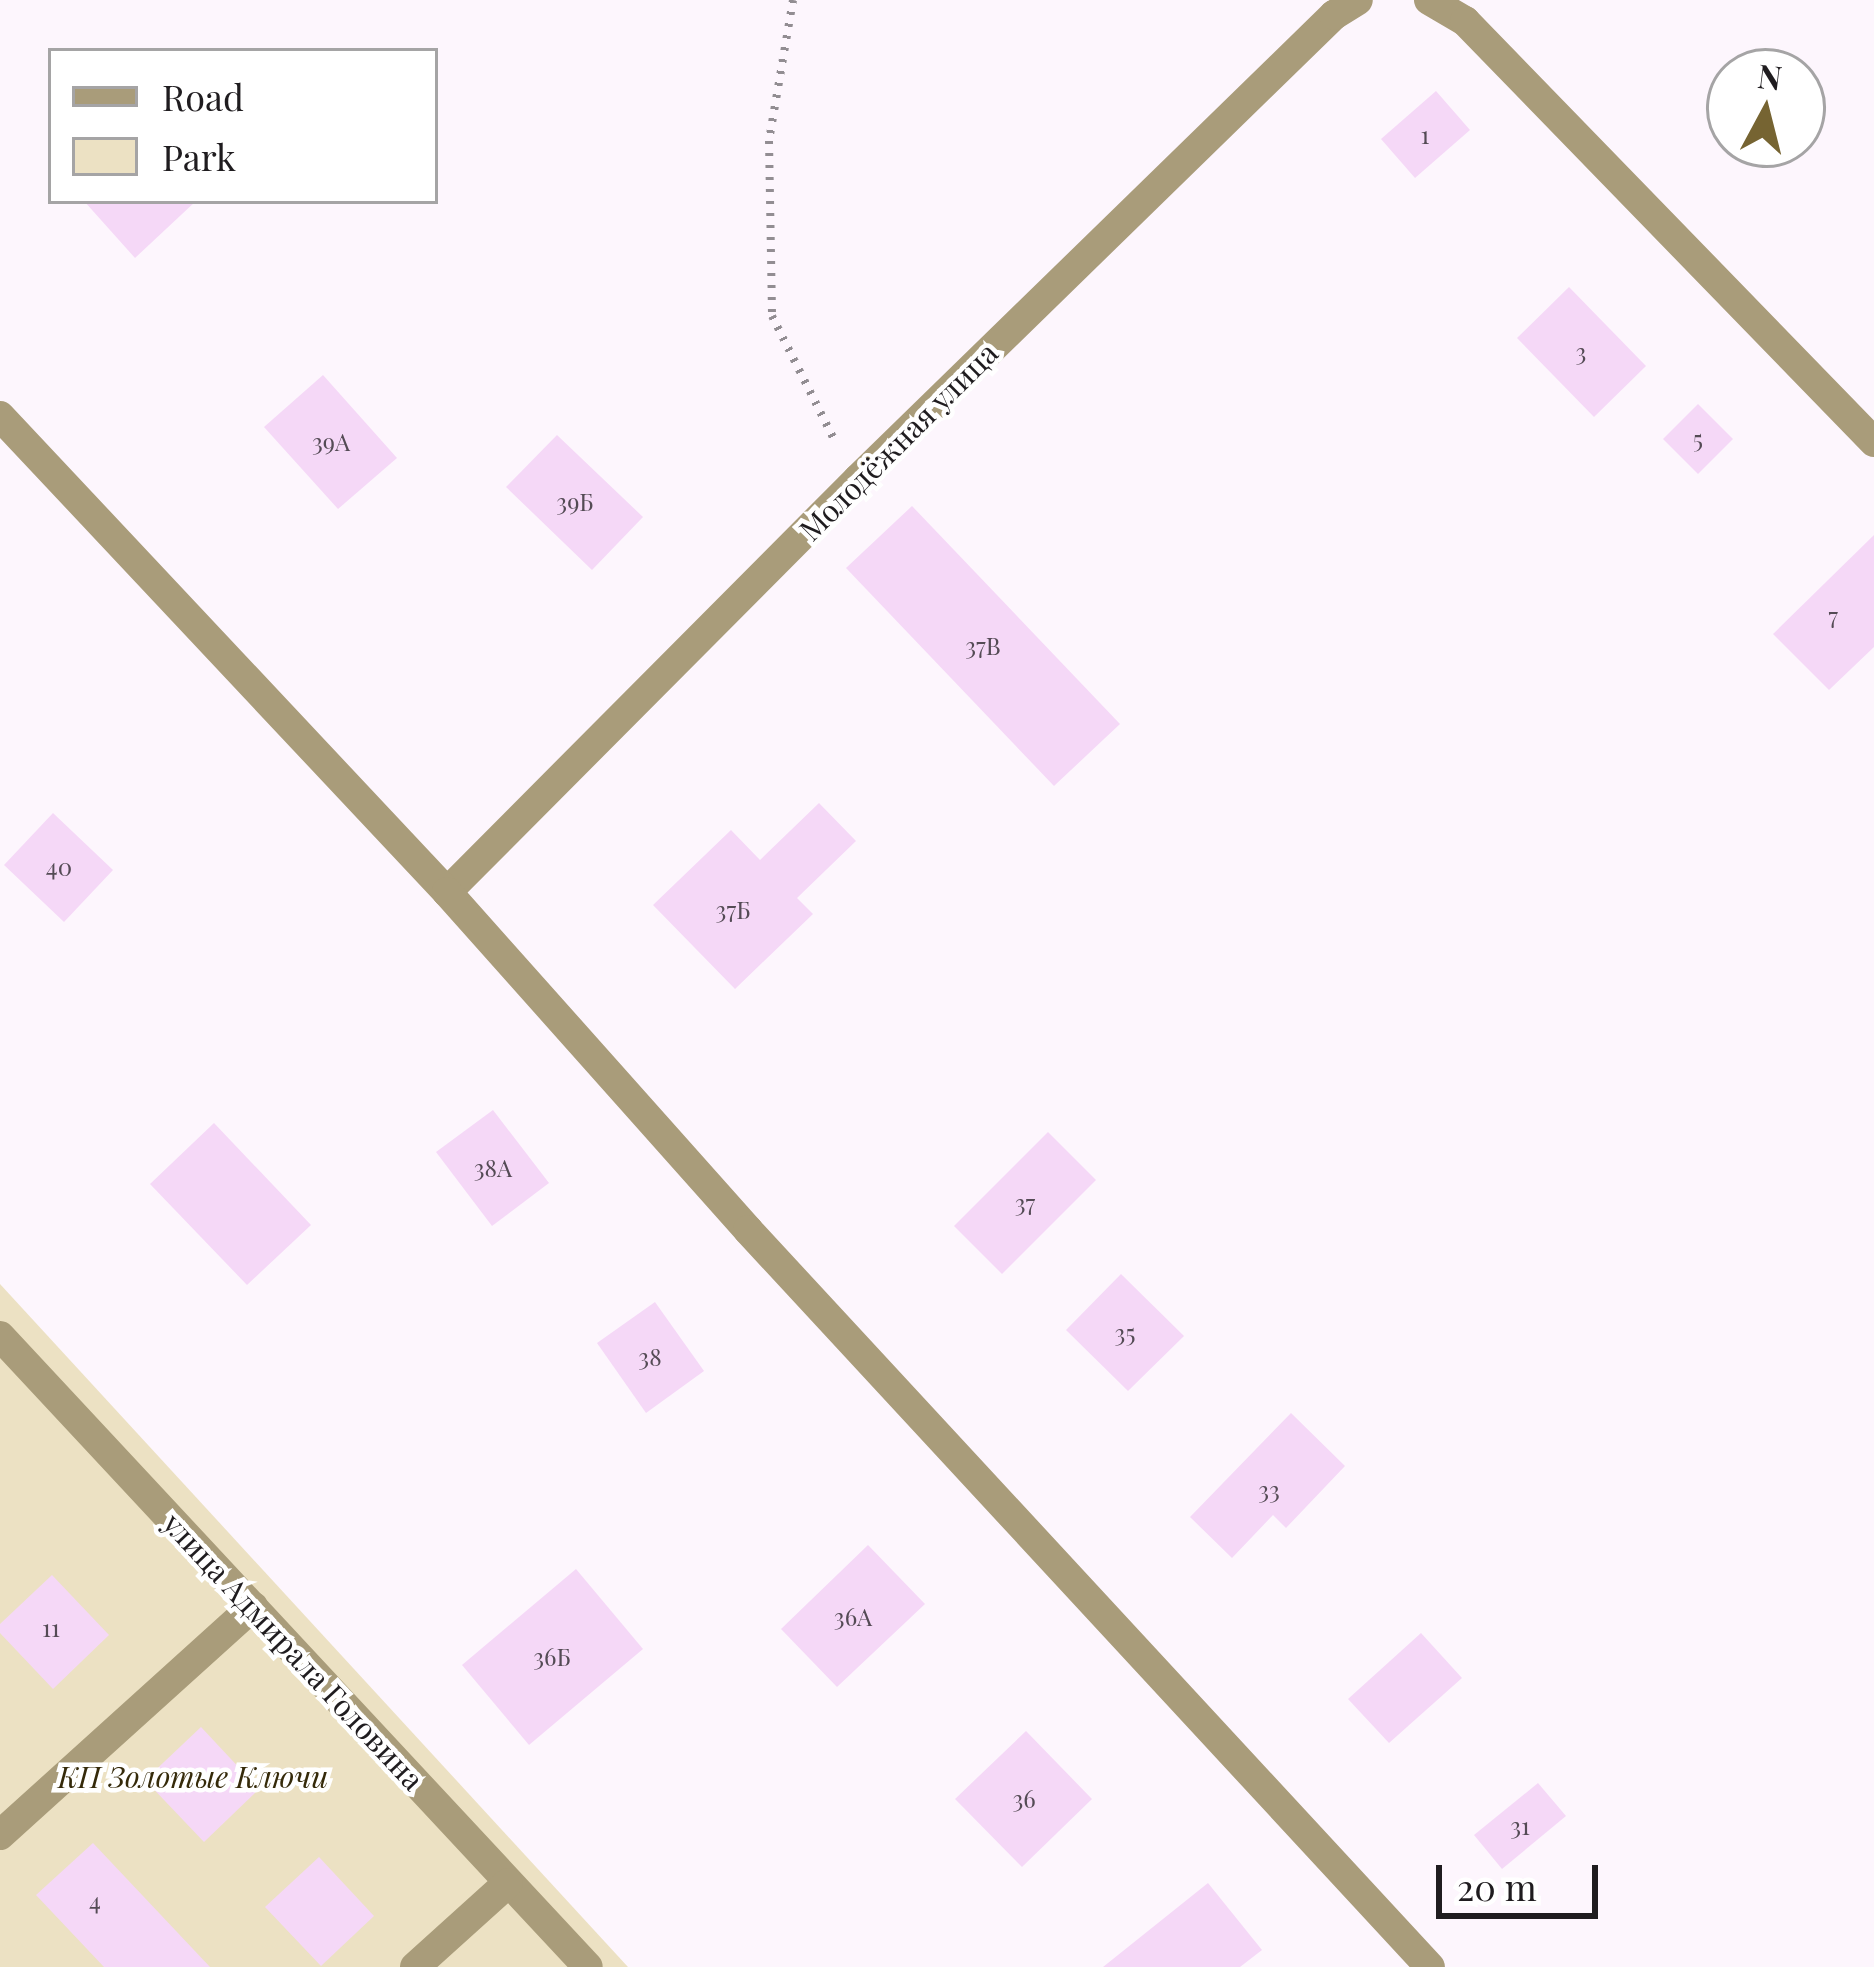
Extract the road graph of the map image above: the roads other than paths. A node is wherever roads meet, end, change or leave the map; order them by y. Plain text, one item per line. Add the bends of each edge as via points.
1 (1358, 0) edge
2 (1429, 0) edge
3 (0, 416) edge
4 (1874, 442) edge
5 (447, 892) junction
6 (0, 1336) edge
7 (253, 1606) junction
8 (0, 1834) edge
9 (508, 1883) junction
10 (415, 1967) edge
11 (588, 1967) edge
12 (1430, 1967) edge

1 - 5 street, Молодёжная улица via 1334,14 858,479
2 - 4 street via 1465,20
3 - 5 street
5 - 12 street via 748,1231
6 - 7 street, улица Адмирала Головина
7 - 8 street
7 - 9 street, улица Адмирала Головина
9 - 10 street
9 - 11 street, улица Адмирала Головина

